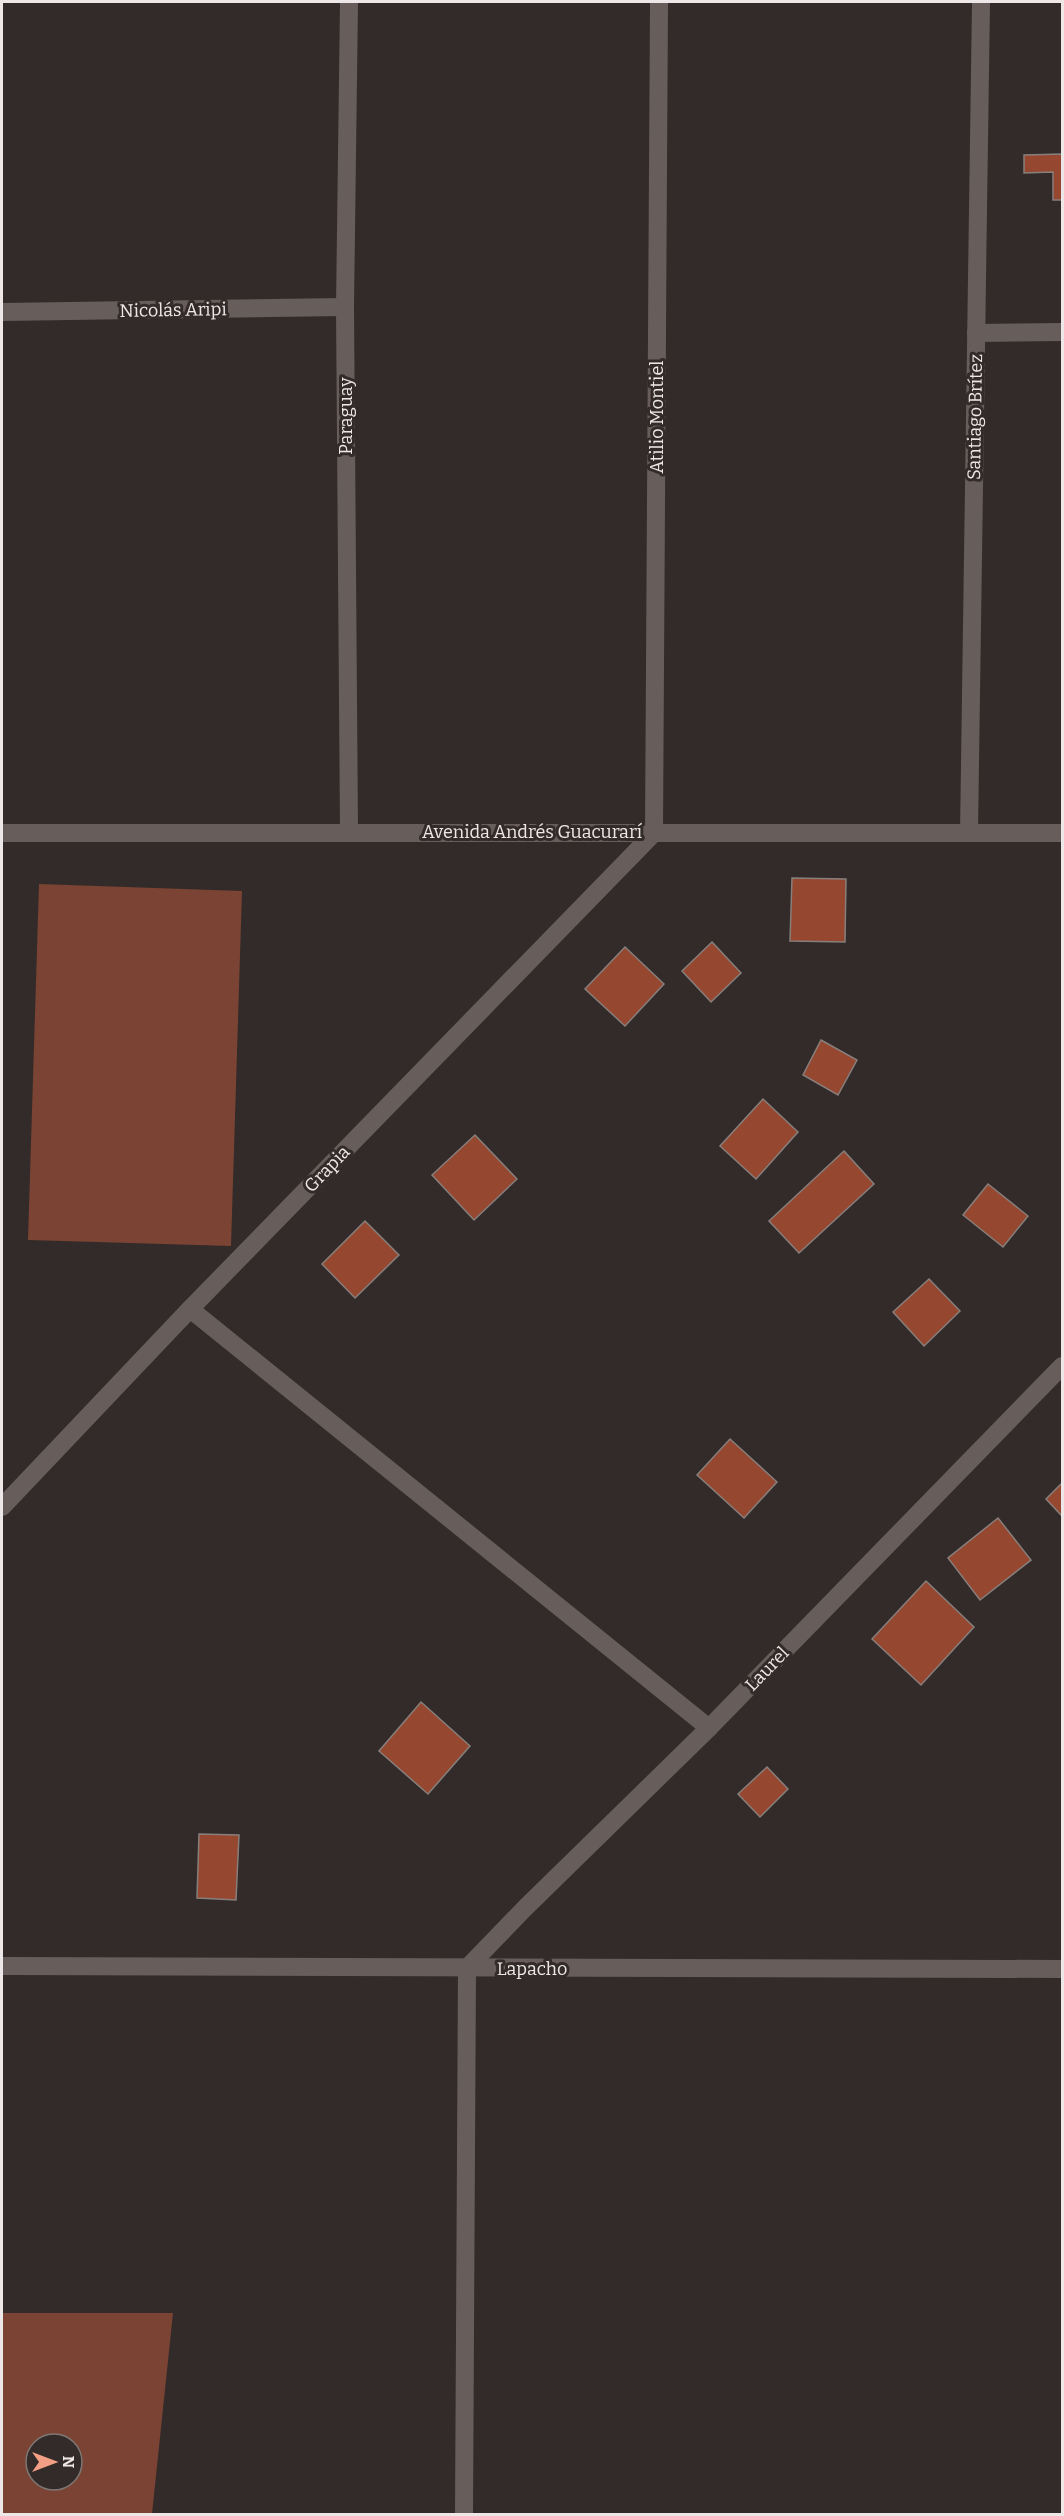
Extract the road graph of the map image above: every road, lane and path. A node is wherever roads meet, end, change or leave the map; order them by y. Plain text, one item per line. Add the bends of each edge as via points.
1 (350, 2) edge
2 (659, 2) edge
3 (981, 2) edge
4 (345, 307) junction
5 (2, 312) edge
6 (1062, 332) edge
7 (976, 333) junction
8 (349, 831) junction
9 (2, 833) edge
10 (654, 833) junction
11 (969, 833) junction
12 (1062, 833) edge
13 (190, 1309) junction
14 (1062, 1366) edge
15 (2, 1507) edge
16 (709, 1728) junction
17 (2, 1966) edge
18 (467, 1968) junction
19 (1062, 1969) edge
20 (464, 2514) edge

1 - 4 street, Paraguay
2 - 10 street, Atilio Montiel
3 - 7 street, Santiago Brítez
4 - 5 street, Nicolás Aripi
4 - 8 street, Paraguay
6 - 7 street
7 - 11 street, Santiago Brítez
8 - 9 street, Avenida Andrés Guacurarí
8 - 10 street, Avenida Andrés Guacurarí
10 - 11 street, Avenida Andrés Guacurarí
10 - 13 street, Grapia
11 - 12 street, Avenida Andrés Guacurarí
13 - 15 street, Grapia
13 - 16 street
14 - 16 street, Laurel
16 - 18 street, Laurel
17 - 18 street, Lapacho
18 - 19 street, Lapacho
18 - 20 street

